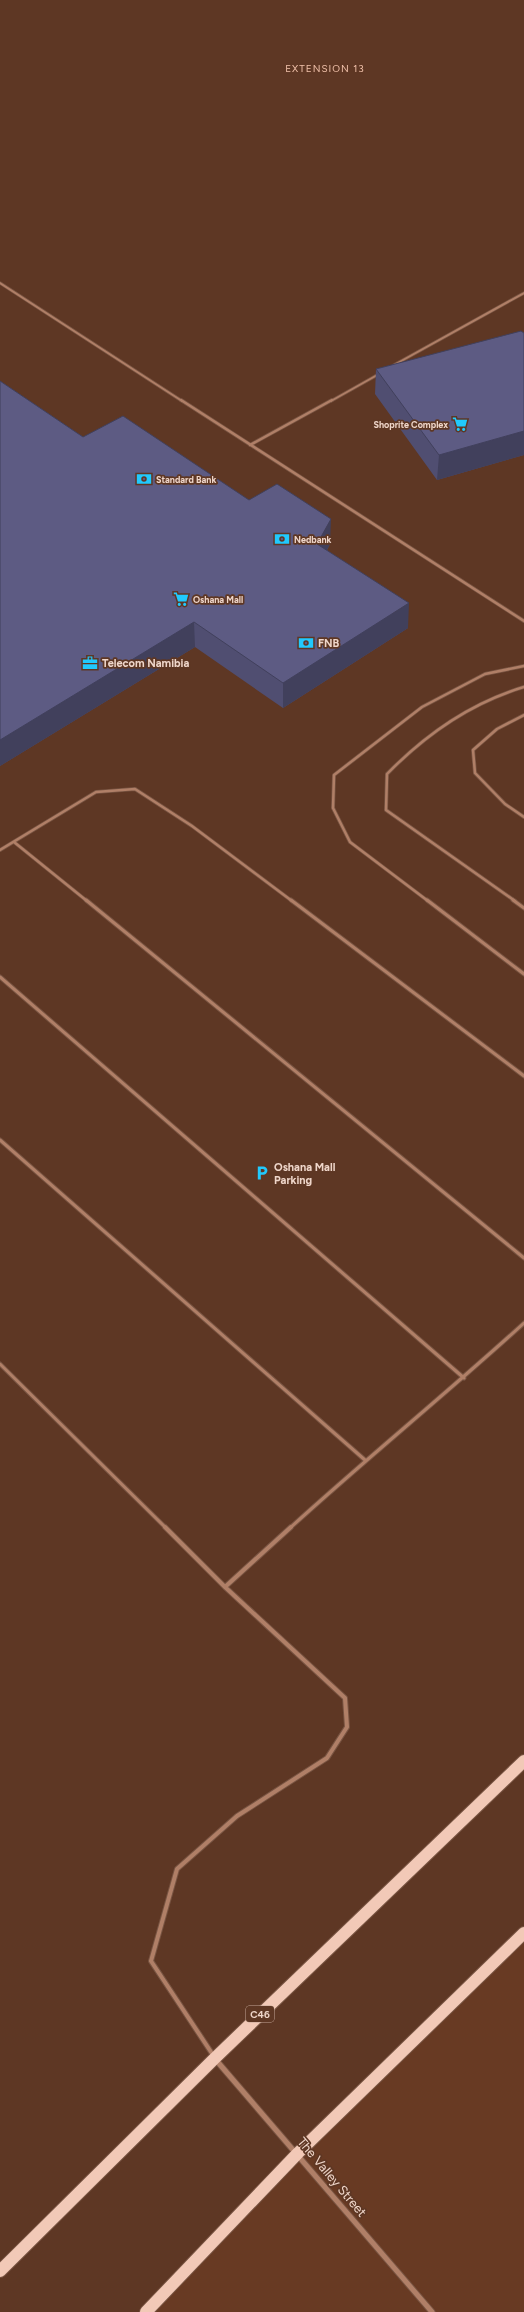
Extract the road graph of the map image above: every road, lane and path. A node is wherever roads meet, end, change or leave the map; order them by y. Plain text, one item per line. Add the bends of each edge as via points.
1 (0, 283) edge
2 (524, 294) edge
3 (387, 369) edge
4 (380, 373) edge
5 (250, 445) junction
6 (524, 621) edge
7 (524, 666) edge
8 (524, 687) edge
9 (524, 715) edge
10 (524, 817) edge
11 (14, 842) junction
12 (0, 850) edge
13 (524, 908) edge
14 (524, 974) edge
15 (0, 977) edge
16 (524, 1076) edge
17 (0, 1140) edge
18 (524, 1258) edge
19 (524, 1323) edge
20 (0, 1364) edge
21 (464, 1378) junction
22 (365, 1460) junction
23 (225, 1587) junction
24 (524, 1761) edge
25 (524, 1933) edge
26 (215, 2058) junction
27 (298, 2153) junction
28 (0, 2271) edge
29 (146, 2312) edge
30 (432, 2312) edge

1 - 5 lane
2 - 3 lane
4 - 5 lane
5 - 6 lane
7 - 14 lane via 485,674 429,703 360,753 334,775 333,808 350,842
8 - 13 lane via 465,714 426,737 387,774 386,810
9 - 10 lane via 497,729 473,750 475,773 505,804
11 - 12 lane
11 - 16 lane via 96,792 135,789 192,826
11 - 18 lane
15 - 21 lane
17 - 22 lane
19 - 21 lane
20 - 23 lane
21 - 22 lane
22 - 23 lane
23 - 26 lane via 345,1698 347,1727 327,1758 237,1816 177,1869 151,1961
24 - 26 main road, C46
25 - 27 main road
26 - 27 street, The Valley Street
26 - 28 main road, C46
27 - 29 main road
27 - 30 street, The Valley Street

